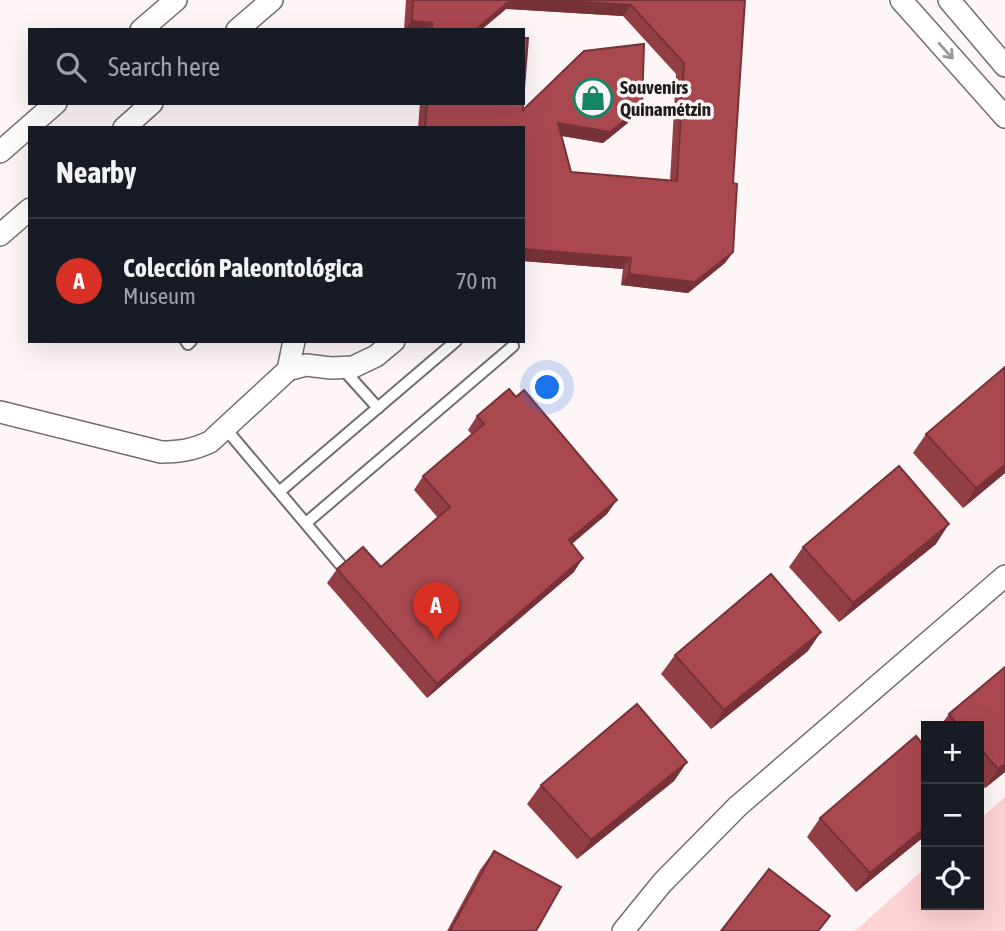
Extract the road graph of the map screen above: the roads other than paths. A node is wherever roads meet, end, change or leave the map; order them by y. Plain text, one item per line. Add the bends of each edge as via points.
1 (176, 0) edge
2 (272, 0) edge
3 (901, 0) edge
4 (949, 0) edge
5 (143, 28) edge
6 (239, 28) edge
7 (1005, 66) edge
8 (54, 105) edge
9 (150, 105) edge
10 (1005, 117) edge
11 (30, 126) edge
12 (126, 126) edge
13 (28, 128) edge
14 (0, 152) edge
15 (28, 211) edge
16 (0, 235) edge
17 (294, 343) edge
18 (392, 343) edge
19 (454, 343) edge
20 (513, 346) dead end
21 (341, 368) junction
22 (288, 370) junction
23 (378, 408) junction
24 (0, 412) edge
25 (225, 428) junction
26 (279, 492) junction
27 (306, 523) junction
28 (340, 564) edge
29 (1005, 576) edge
30 (623, 931) edge

1 - 5 street
2 - 6 street
3 -> 10 street
4 - 7 street
8 - 11 street
9 - 12 street
13 - 14 street
15 - 16 street
17 - 22 street
18 - 21 street via 376,356
19 - 23 lane
20 - 27 lane
21 - 22 street via 306,365
21 - 23 lane
22 - 25 street
23 - 26 lane
24 - 25 street via 161,452 195,449
25 - 26 lane
26 - 27 lane
27 - 28 lane
29 - 30 street via 738,806 662,883

